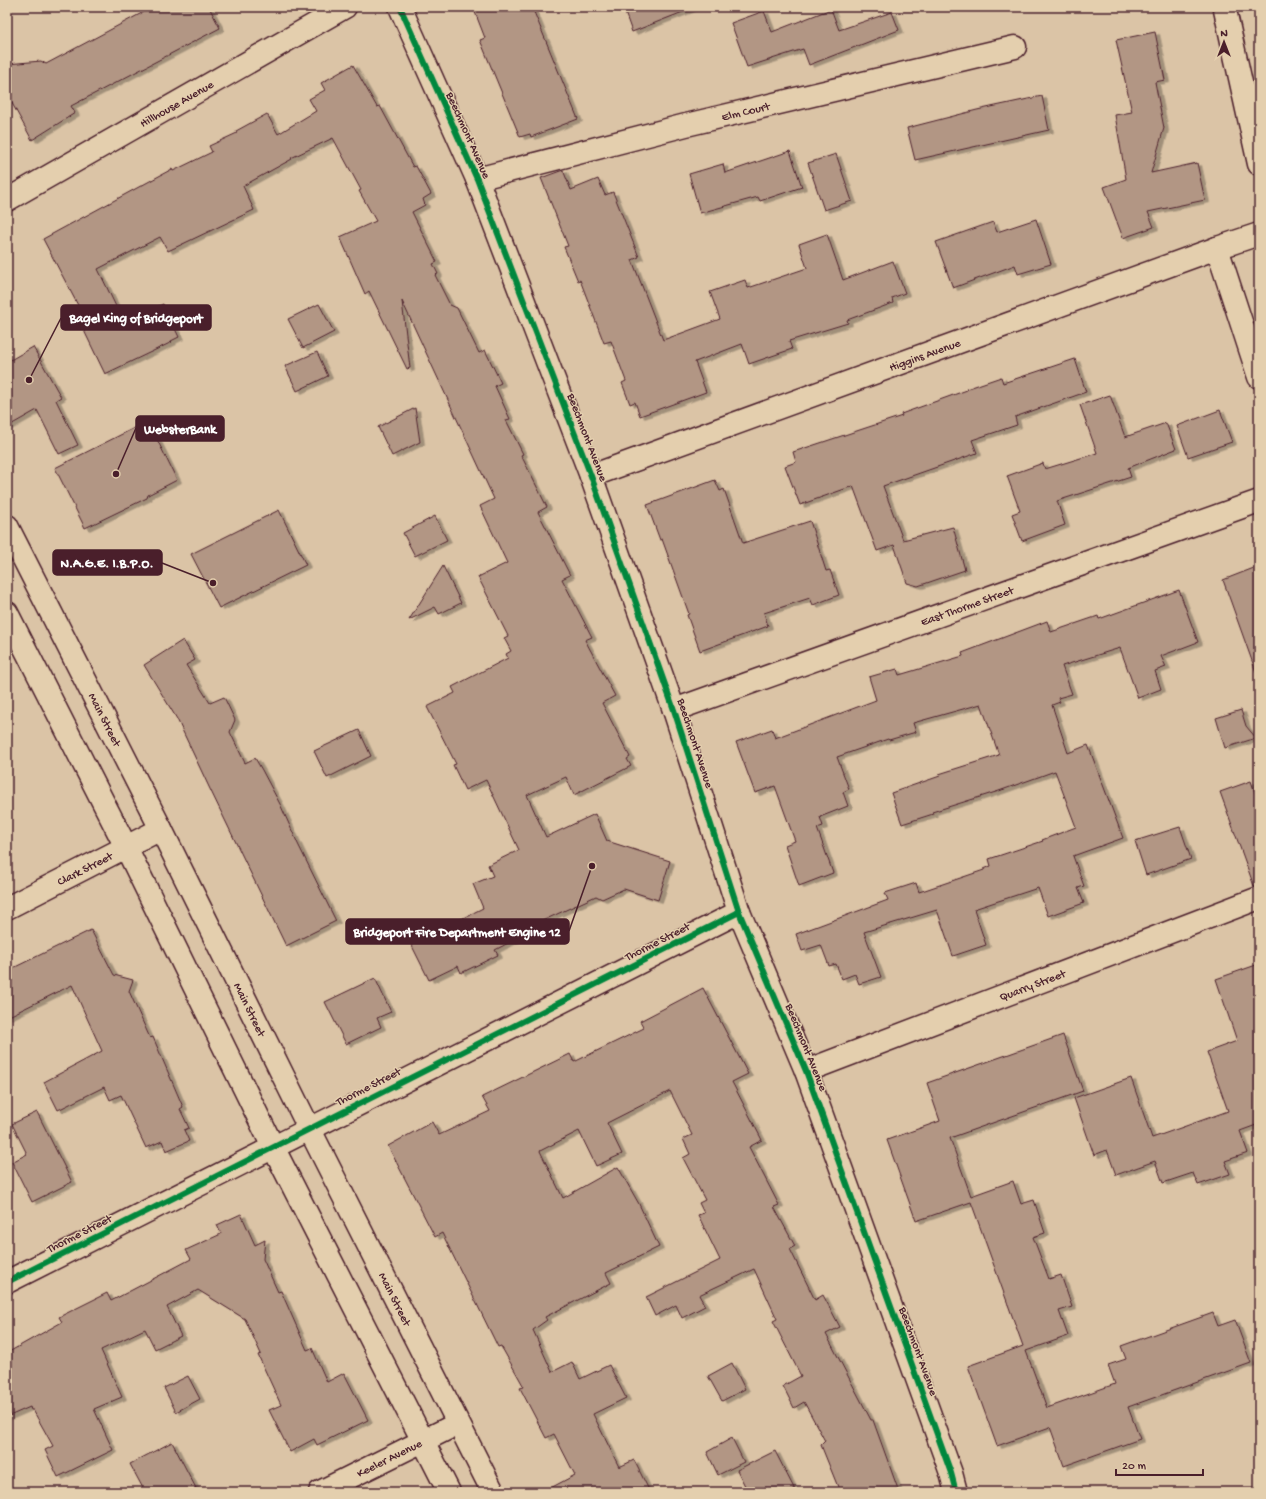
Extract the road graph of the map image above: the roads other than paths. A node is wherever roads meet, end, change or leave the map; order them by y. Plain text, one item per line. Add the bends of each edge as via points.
1 (345, 7) edge
2 (400, 7) edge
3 (1225, 10) dead end
4 (1015, 47) dead end
5 (1259, 164) edge
6 (477, 179) junction
7 (7, 200) edge
8 (1259, 234) edge
9 (1217, 248) junction
10 (1259, 377) edge
11 (591, 476) junction
12 (1259, 501) edge
13 (9, 536) edge
14 (7, 614) edge
15 (674, 710) junction
16 (161, 829) junction
17 (126, 847) junction
18 (1259, 898) edge
19 (7, 908) edge
20 (739, 912) junction
21 (806, 1071) junction
22 (309, 1128) junction
23 (273, 1147) junction
24 (7, 1282) edge
25 (458, 1424) junction
26 (422, 1441) junction
27 (320, 1492) edge
28 (449, 1492) edge
29 (493, 1492) edge
30 (956, 1492) edge

1 - 7 street, Hillhouse Avenue
2 - 6 street, Beechmont Avenue
3 - 5 street
4 - 6 street, Elm Court via 686,125
6 - 11 street, Beechmont Avenue
8 - 9 street, Higgins Avenue
9 - 10 street
9 - 11 street, Higgins Avenue
11 - 15 street, Beechmont Avenue
12 - 15 street, East Thorme Street
13 - 16 street, Main Street
14 - 17 street
15 - 20 street, Beechmont Avenue
16 - 17 street, Clark Street
16 - 22 street, Main Street
17 - 19 street, Clark Street
17 - 23 street
18 - 21 street, Quarry Street
20 - 21 street, Beechmont Avenue
20 - 22 street, Thorme Street
21 - 30 street, Beechmont Avenue via 952,1473
22 - 23 street, Thorme Street
22 - 25 street, Main Street
23 - 24 street, Thorme Street
23 - 26 street
25 - 26 street, Keeler Avenue
25 - 29 street, Main Street
26 - 27 street, Keeler Avenue
26 - 28 street

